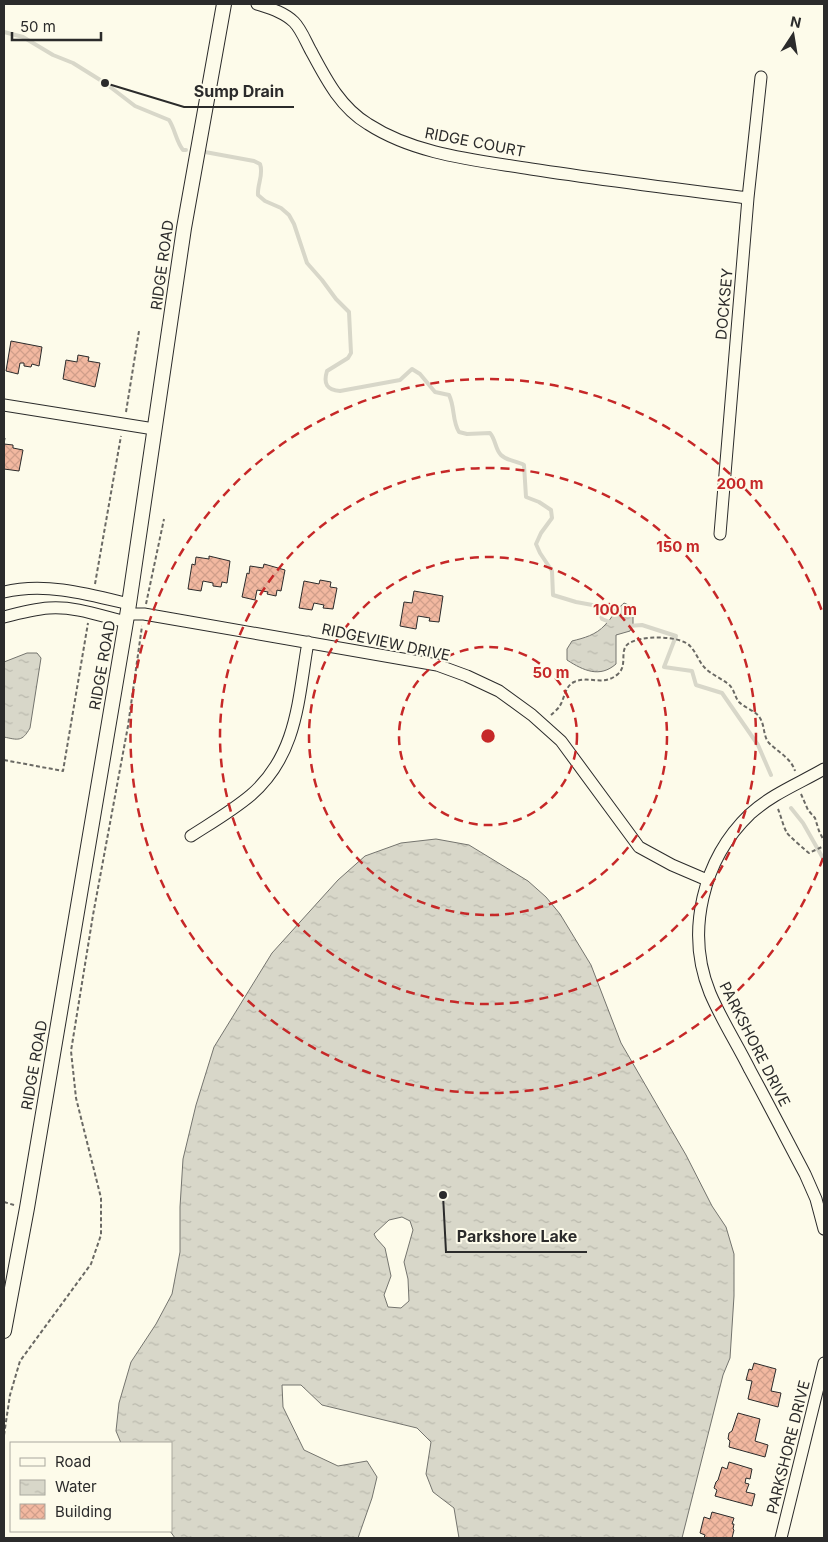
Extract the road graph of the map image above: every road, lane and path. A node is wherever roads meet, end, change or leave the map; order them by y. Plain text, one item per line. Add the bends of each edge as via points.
1 (224, 4) edge
2 (257, 4) edge
3 (761, 77) dead end
4 (748, 198) junction
5 (139, 331) dead end
6 (4, 405) edge
7 (124, 424) junction
8 (154, 429) junction
9 (164, 519) dead end
10 (720, 534) dead end
11 (4, 592) edge
12 (93, 596) junction
13 (90, 612) junction
14 (127, 613) junction
15 (144, 614) junction
16 (4, 617) edge
17 (308, 642) junction
18 (542, 724) junction
19 (4, 760) edge
20 (824, 769) edge
21 (800, 783) junction
22 (778, 809) dead end
23 (191, 836) dead end
24 (824, 841) edge
25 (824, 846) edge
26 (707, 880) junction
27 (824, 1230) edge
28 (4, 1331) edge
29 (824, 1363) edge
30 (812, 1410) junction
31 (824, 1413) edge
32 (4, 1435) edge
33 (781, 1538) edge

1 - 8 street, RIDGE ROAD via 184,228
2 - 4 street, RIDGE COURT via 282,13 294,22 336,95 366,123 393,137 425,149 476,160
3 - 4 street, DOCKSEY
4 - 10 street, DOCKSEY
5 - 7 path
6 - 7 street
7 - 8 street
7 - 12 path
8 - 14 street, RIDGE ROAD
9 - 15 path
11 - 12 street via 48,588
12 - 14 street
13 - 14 street
13 - 16 street via 51,608
13 - 19 path via 63,771
14 - 15 street, RIDGEVIEW DRIVE
14 - 28 street, RIDGE ROAD
15 - 17 street, RIDGEVIEW DRIVE
15 - 32 path via 72,1050 76,1098 102,1198 101,1236 91,1264 20,1361 10,1395
17 - 18 street, RIDGEVIEW DRIVE via 437,665 499,691
17 - 23 street via 285,752 251,795
18 - 21 path via 560,706 568,686 575,681 605,681 616,676 624,666 627,644 658,637 681,640 690,645 704,668 727,683 738,701 760,717 769,743 794,767
18 - 26 street, RIDGEVIEW DRIVE via 561,741 639,847
20 - 21 street, PARKSHORE DRIVE
21 - 24 path via 801,794
21 - 26 street, PARKSHORE DRIVE via 773,796 750,814 725,845
22 - 25 path via 788,835 808,853
26 - 27 street, PARKSHORE DRIVE via 699,927 701,960 710,992 805,1174
29 - 30 street, PARKSHORE DRIVE
30 - 31 street
30 - 33 street, PARKSHORE DRIVE

